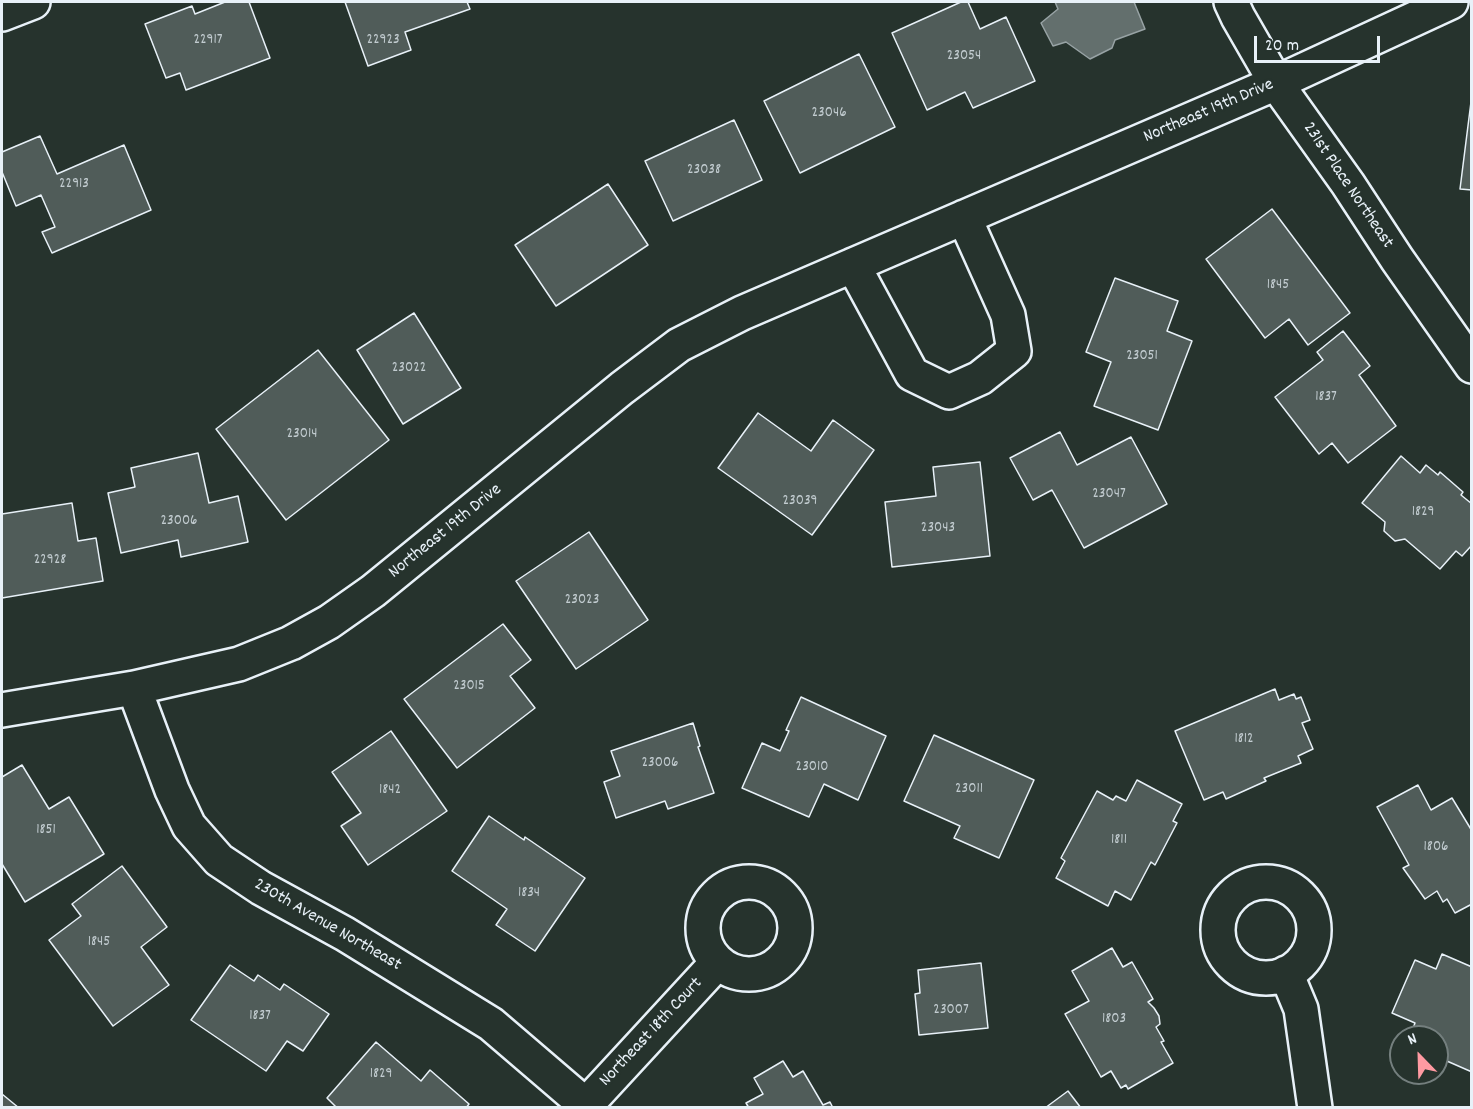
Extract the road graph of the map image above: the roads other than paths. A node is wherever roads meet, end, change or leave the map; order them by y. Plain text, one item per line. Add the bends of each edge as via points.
1 (33, 2) edge
2 (1231, 2) edge
3 (1450, 2) edge
4 (2, 14) edge
5 (1276, 83) junction
6 (964, 217) junction
7 (853, 265) junction
8 (1472, 366) edge
9 (135, 688) junction
10 (2, 710) edge
11 (717, 963) dead end
12 (1286, 973) dead end
13 (588, 1106) edge
14 (1316, 1107) edge

1 - 4 street
2 - 5 street, 231st Place Northeast
3 - 5 street, Northeast 19th Drive
5 - 6 street, Northeast 19th Drive
5 - 8 street, 231st Place Northeast
6 - 7 street, Northeast 19th Drive
6 - 7 street via 1008,315 1014,351 980,378 949,392 912,374
7 - 9 street, Northeast 19th Drive via 679,345 374,591 329,622 239,664
9 - 10 street, Northeast 19th Drive
9 - 13 street, 230th Avenue Northeast via 189,826 219,860 490,1023
11 - 13 street, Northeast 18th Court
12 - 14 street via 1301,1009

